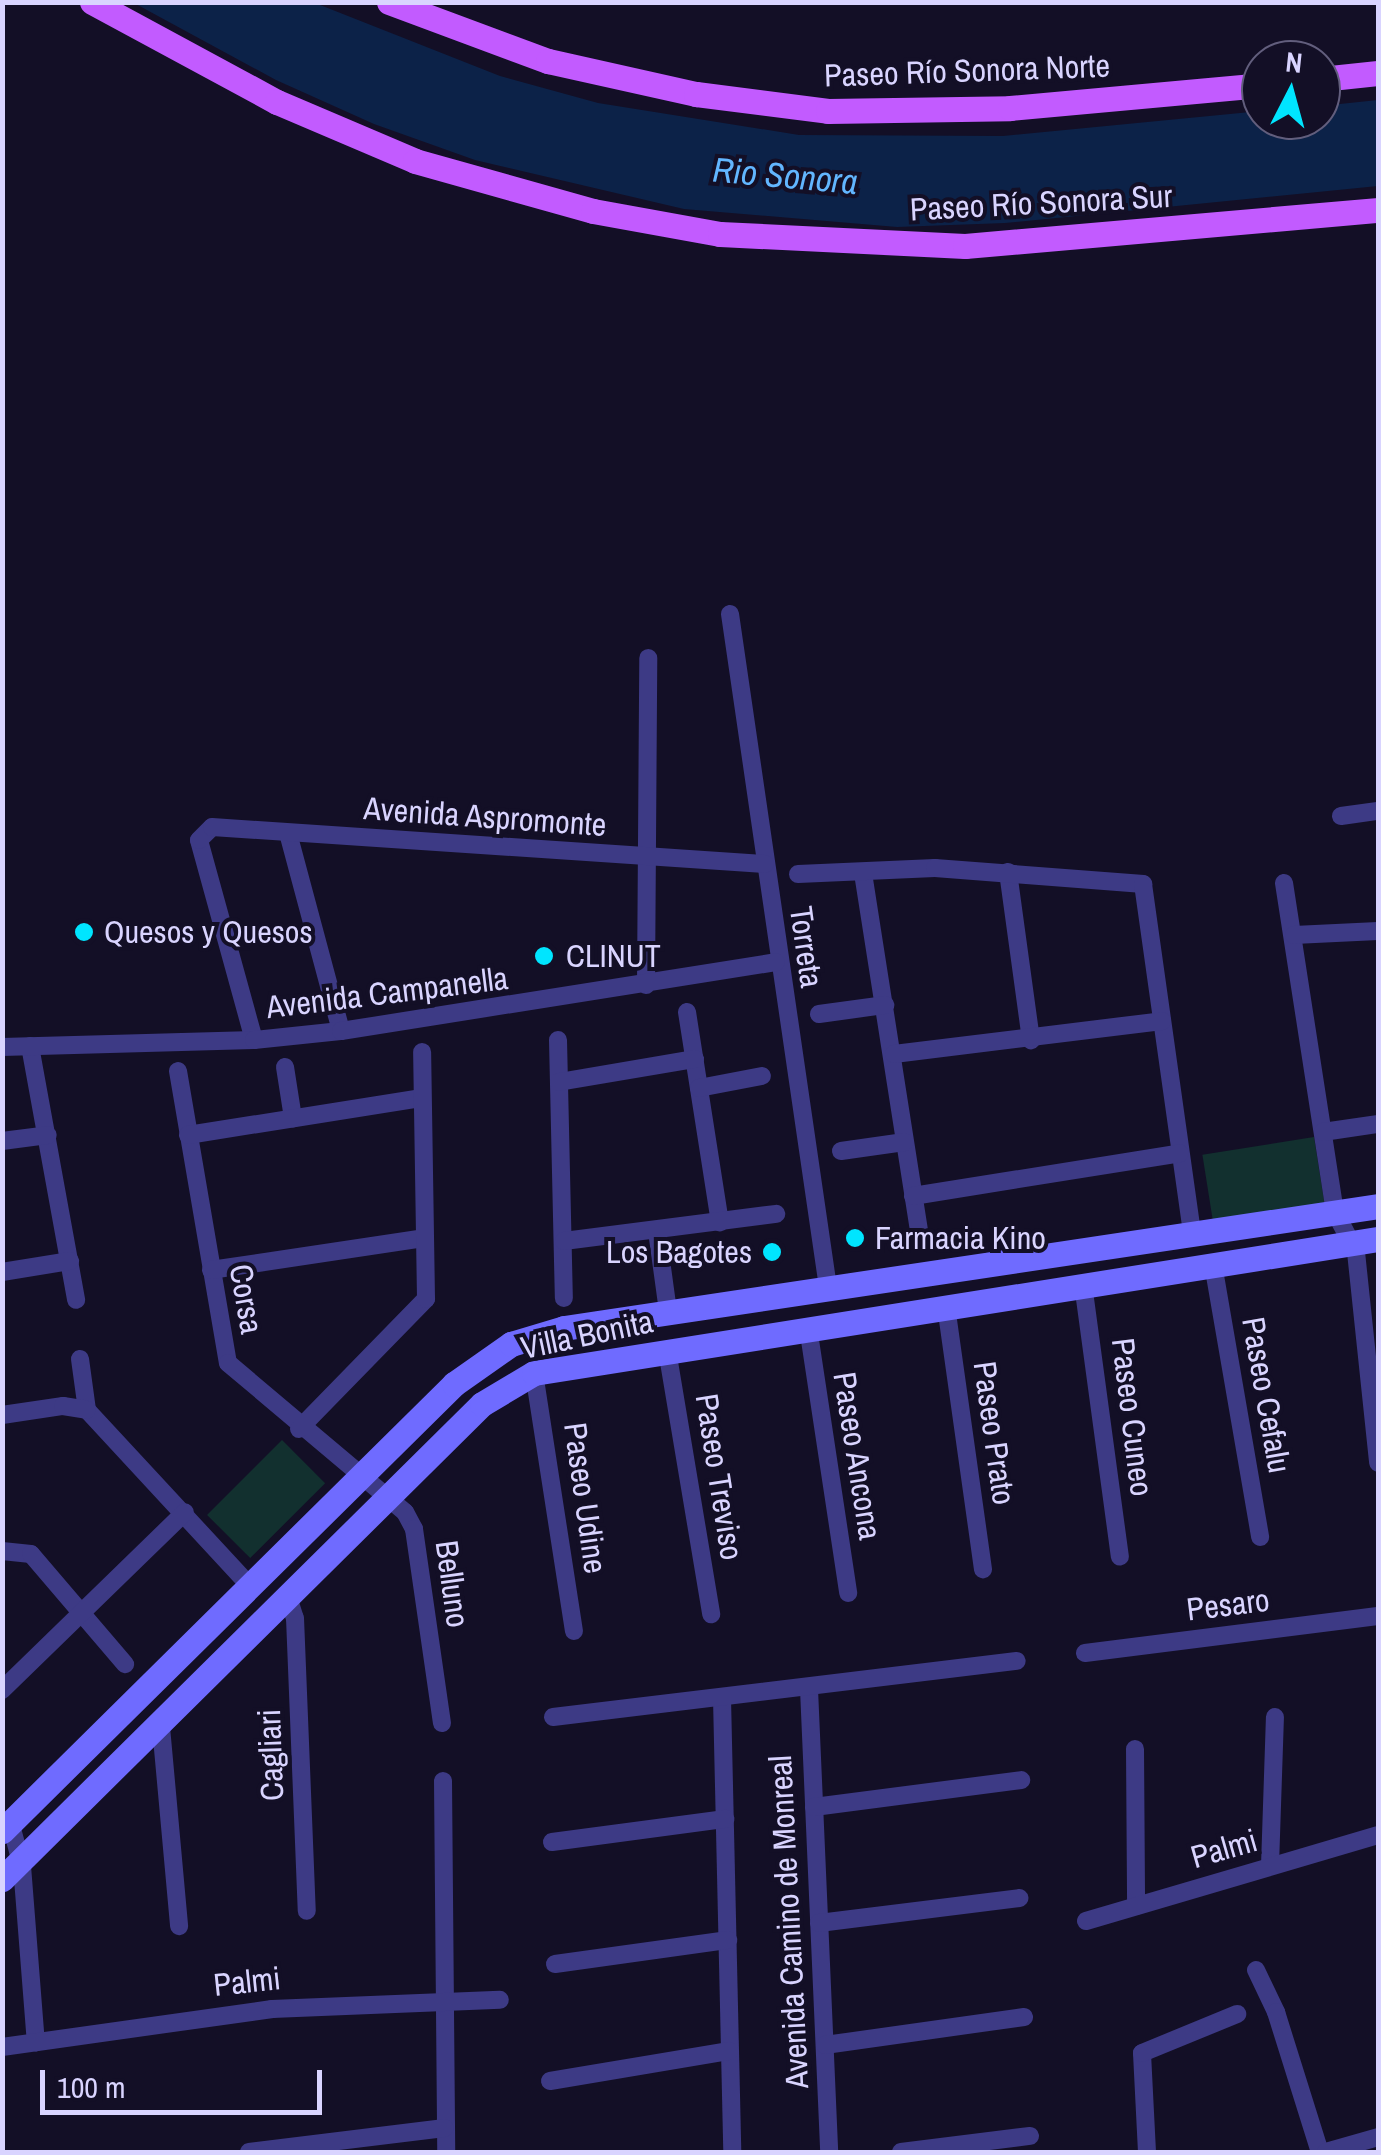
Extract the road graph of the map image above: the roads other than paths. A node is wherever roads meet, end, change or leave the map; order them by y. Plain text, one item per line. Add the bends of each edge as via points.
1 (92, 2) edge
2 (389, 2) edge
3 (1378, 73) edge
4 (1341, 77) edge
5 (1241, 87) edge
6 (1378, 210) edge
7 (730, 614) dead end
8 (648, 658) dead end
9 (1378, 811) edge
10 (1340, 816) dead end
11 (288, 832) junction
12 (643, 858) junction
13 (765, 864) junction
14 (863, 872) junction
15 (1008, 872) junction
16 (798, 874) dead end
17 (1284, 883) dead end
18 (1378, 931) edge
19 (1294, 935) junction
20 (776, 962) junction
21 (646, 985) junction
22 (884, 1006) junction
23 (688, 1012) dead end
24 (819, 1014) dead end
25 (1162, 1020) junction
26 (341, 1031) junction
27 (254, 1040) junction
28 (558, 1040) dead end
29 (1031, 1040) junction
30 (30, 1046) junction
31 (2, 1047) edge
32 (422, 1052) dead end
33 (894, 1054) junction
34 (695, 1059) junction
35 (285, 1067) dead end
36 (178, 1071) dead end
37 (762, 1076) dead end
38 (559, 1082) junction
39 (699, 1088) junction
40 (422, 1098) junction
41 (292, 1118) junction
42 (1378, 1124) edge
43 (1323, 1132) junction
44 (48, 1135) junction
45 (188, 1136) junction
46 (2, 1141) edge
47 (904, 1142) junction
48 (841, 1151) dead end
49 (1180, 1153) junction
50 (913, 1196) junction
51 (1378, 1206) edge
52 (1334, 1212) junction
53 (776, 1214) dead end
54 (720, 1222) junction
55 (657, 1232) junction
56 (1192, 1232) junction
57 (424, 1238) junction
58 (564, 1241) junction
59 (1366, 1241) edge
60 (922, 1242) dead end
61 (70, 1261) junction
62 (1214, 1264) junction
63 (211, 1270) junction
64 (2, 1272) edge
65 (1082, 1284) junction
66 (828, 1287) junction
67 (564, 1298) dead end
68 (76, 1300) dead end
69 (946, 1306) junction
70 (668, 1312) junction
71 (808, 1327) junction
72 (667, 1350) junction
73 (80, 1359) dead end
74 (534, 1373) junction
75 (87, 1410) junction
76 (2, 1415) edge
77 (299, 1429) junction
78 (1378, 1462) edge
79 (363, 1474) junction
80 (392, 1495) junction
81 (186, 1512) junction
82 (1260, 1537) dead end
83 (2, 1551) edge
84 (1120, 1557) dead end
85 (982, 1569) dead end
86 (251, 1586) junction
87 (848, 1593) dead end
88 (288, 1597) junction
89 (82, 1614) junction
90 (711, 1614) dead end
91 (1378, 1616) edge
92 (574, 1631) dead end
93 (1085, 1652) dead end
94 (1017, 1661) dead end
95 (124, 1664) dead end
96 (809, 1689) junction
97 (2, 1690) edge
98 (722, 1698) junction
99 (554, 1717) dead end
100 (1275, 1718) dead end
101 (442, 1723) dead end
102 (162, 1727) junction
103 (1135, 1748) dead end
104 (1020, 1780) dead end
105 (443, 1782) dead end
106 (814, 1806) junction
107 (725, 1818) junction
108 (7, 1828) edge
109 (1378, 1835) edge
110 (552, 1842) dead end
111 (1270, 1866) junction
112 (12, 1872) edge
113 (1020, 1898) dead end
114 (1136, 1906) junction
115 (307, 1911) dead end
116 (1086, 1920) dead end
117 (819, 1923) junction
118 (179, 1926) dead end
119 (728, 1940) junction
120 (555, 1964) dead end
121 (1256, 1970) dead end
122 (442, 1999) junction
123 (500, 2000) dead end
124 (1237, 2014) dead end
125 (1024, 2017) dead end
126 (36, 2042) junction
127 (825, 2045) junction
128 (2, 2047) edge
129 (730, 2051) junction
130 (550, 2080) dead end
131 (446, 2128) junction
132 (1030, 2136) dead end
133 (1378, 2138) edge
134 (249, 2152) edge
135 (446, 2152) edge
136 (732, 2152) edge
137 (829, 2152) edge
138 (901, 2152) edge
139 (1147, 2152) edge
140 (1323, 2152) edge

1 - 6 main road, Paseo Río Sonora Sur via 277,102 415,162 592,211 720,234 965,246
2 - 5 main road, Paseo Río Sonora Norte via 548,61 696,94 828,111 1010,108
3 - 4 main road
7 - 13 street, Torreta
8 - 12 street
9 - 10 street
11 - 12 street, Avenida Aspromonte
11 - 26 street
11 - 27 street, Avenida Aspromonte via 202,832 198,840
12 - 13 street, Avenida Aspromonte
12 - 21 street
13 - 20 street, Torreta
14 - 15 street
14 - 16 street
14 - 22 street
15 - 25 street via 1143,884
15 - 29 street
17 - 19 street
18 - 19 street
19 - 43 street
20 - 21 street, Avenida Campanella
20 - 66 street, Torreta
21 - 26 street, Avenida Campanella
22 - 24 street
22 - 33 street
23 - 34 street
25 - 29 street
25 - 49 street
26 - 27 street, Avenida Campanella
27 - 30 street, Avenida Campanella
28 - 38 street
29 - 33 street
30 - 31 street, Avenida Campanella
30 - 44 street
32 - 40 street
33 - 47 street
34 - 38 street
34 - 39 street
35 - 41 street
36 - 45 street, Corsa
37 - 39 street
38 - 58 street
39 - 54 street
40 - 41 street
40 - 57 street
41 - 45 street
42 - 43 street
43 - 52 street
44 - 46 street
44 - 61 street
45 - 63 street, Corsa
47 - 48 street
47 - 50 street
49 - 50 street
49 - 56 street
50 - 60 street
51 - 52 street, Villa Bonita
52 - 56 street, Villa Bonita
52 - 59 street
53 - 54 street
54 - 55 street
55 - 58 street
55 - 70 street
56 - 66 street, Villa Bonita
57 - 63 street
57 - 77 street via 423,1304
58 - 67 street
59 - 62 street, Villa Bonita
59 - 78 street
61 - 64 street
61 - 68 street
62 - 65 street, Villa Bonita
62 - 82 street, Paseo Cefalu
63 - 77 street, Corsa via 231,1370
65 - 69 street, Villa Bonita
65 - 84 street, Paseo Cuneo
66 - 70 street, Villa Bonita
69 - 71 street, Villa Bonita
69 - 85 street, Paseo Prato
70 - 79 street, Villa Bonita via 564,1328 511,1344 454,1384
71 - 72 street, Villa Bonita
71 - 87 street, Paseo Ancona
72 - 74 street, Villa Bonita
72 - 90 street, Paseo Treviso
73 - 75 street
74 - 80 street, Villa Bonita via 482,1404
74 - 92 street, Paseo Udine
75 - 76 street via 62,1406
75 - 81 street
77 - 79 street, Corsa
79 - 80 street, Belluno
79 - 86 street, Villa Bonita
80 - 88 street, Villa Bonita
80 - 101 street, Belluno via 414,1529
81 - 86 street
81 - 89 street
83 - 89 street via 31,1554
86 - 108 street, Villa Bonita
88 - 102 street, Villa Bonita
88 - 115 street, Cagliari via 295,1618
89 - 95 street
89 - 97 street
91 - 93 street, Pesaro
94 - 96 street
96 - 98 street
96 - 106 street, Avenida Camino de Monreal
98 - 99 street
98 - 107 street
100 - 111 street
102 - 112 street, Villa Bonita
102 - 118 street
103 - 114 street
104 - 106 street
105 - 122 street
106 - 117 street, Avenida Camino de Monreal
107 - 110 street
107 - 119 street
108 - 112 street
109 - 111 street, Palmi
111 - 114 street, Palmi
112 - 126 street
113 - 117 street
114 - 116 street, Palmi
117 - 127 street, Avenida Camino de Monreal
119 - 120 street
119 - 129 street
121 - 140 street
122 - 123 street, Palmi
122 - 126 street, Palmi via 272,2008
122 - 131 street
124 - 139 street via 1140,2055
125 - 127 street
126 - 128 street, Palmi
127 - 137 street, Avenida Camino de Monreal
129 - 130 street
129 - 136 street
131 - 134 street
131 - 135 street
132 - 138 street
133 - 140 street

